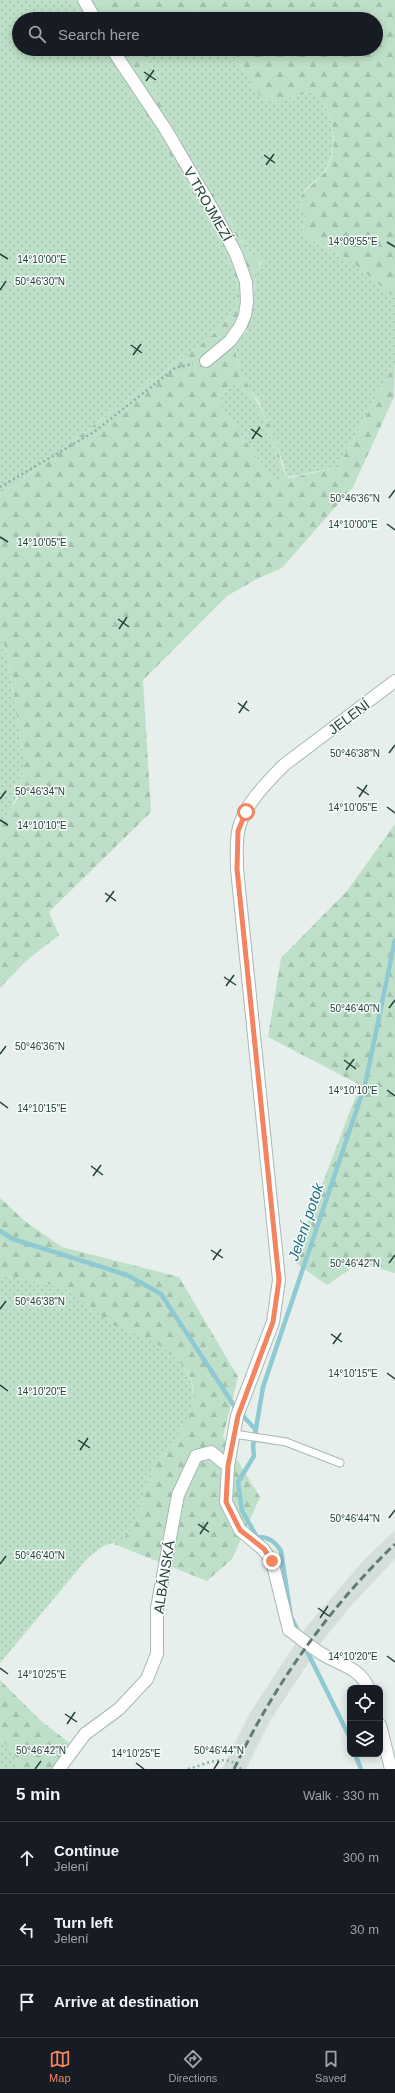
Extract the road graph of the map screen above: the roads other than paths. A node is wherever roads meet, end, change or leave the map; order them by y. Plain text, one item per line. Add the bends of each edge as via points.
1 (84, 0) edge
2 (91, 12) edge
3 (117, 56) edge
4 (206, 361) road end
5 (395, 681) edge
6 (234, 1434) junction
7 (340, 1463) dead end
8 (228, 1466) junction
9 (367, 1685) edge
10 (383, 1737) edge
11 (59, 1769) edge
12 (391, 1769) edge

1 - 2 street
3 - 4 street, V TROJMEZÍ via 166,130 213,210 236,254 246,282 247,302 240,327 230,341
5 - 6 street, JELENÍ via 284,765 268,781 246,812 238,831 237,869 279,1280 273,1322 238,1416
6 - 7 lane via 286,1442
6 - 8 street, JELENÍ
8 - 9 street, JELENÍ via 226,1502 240,1530 264,1549 272,1561 289,1630 324,1655 344,1663 366,1681
8 - 11 street, ALBÁNSKÁ via 211,1452 196,1456 178,1495 157,1608 157,1654 147,1680 119,1709 85,1734
10 - 12 street

